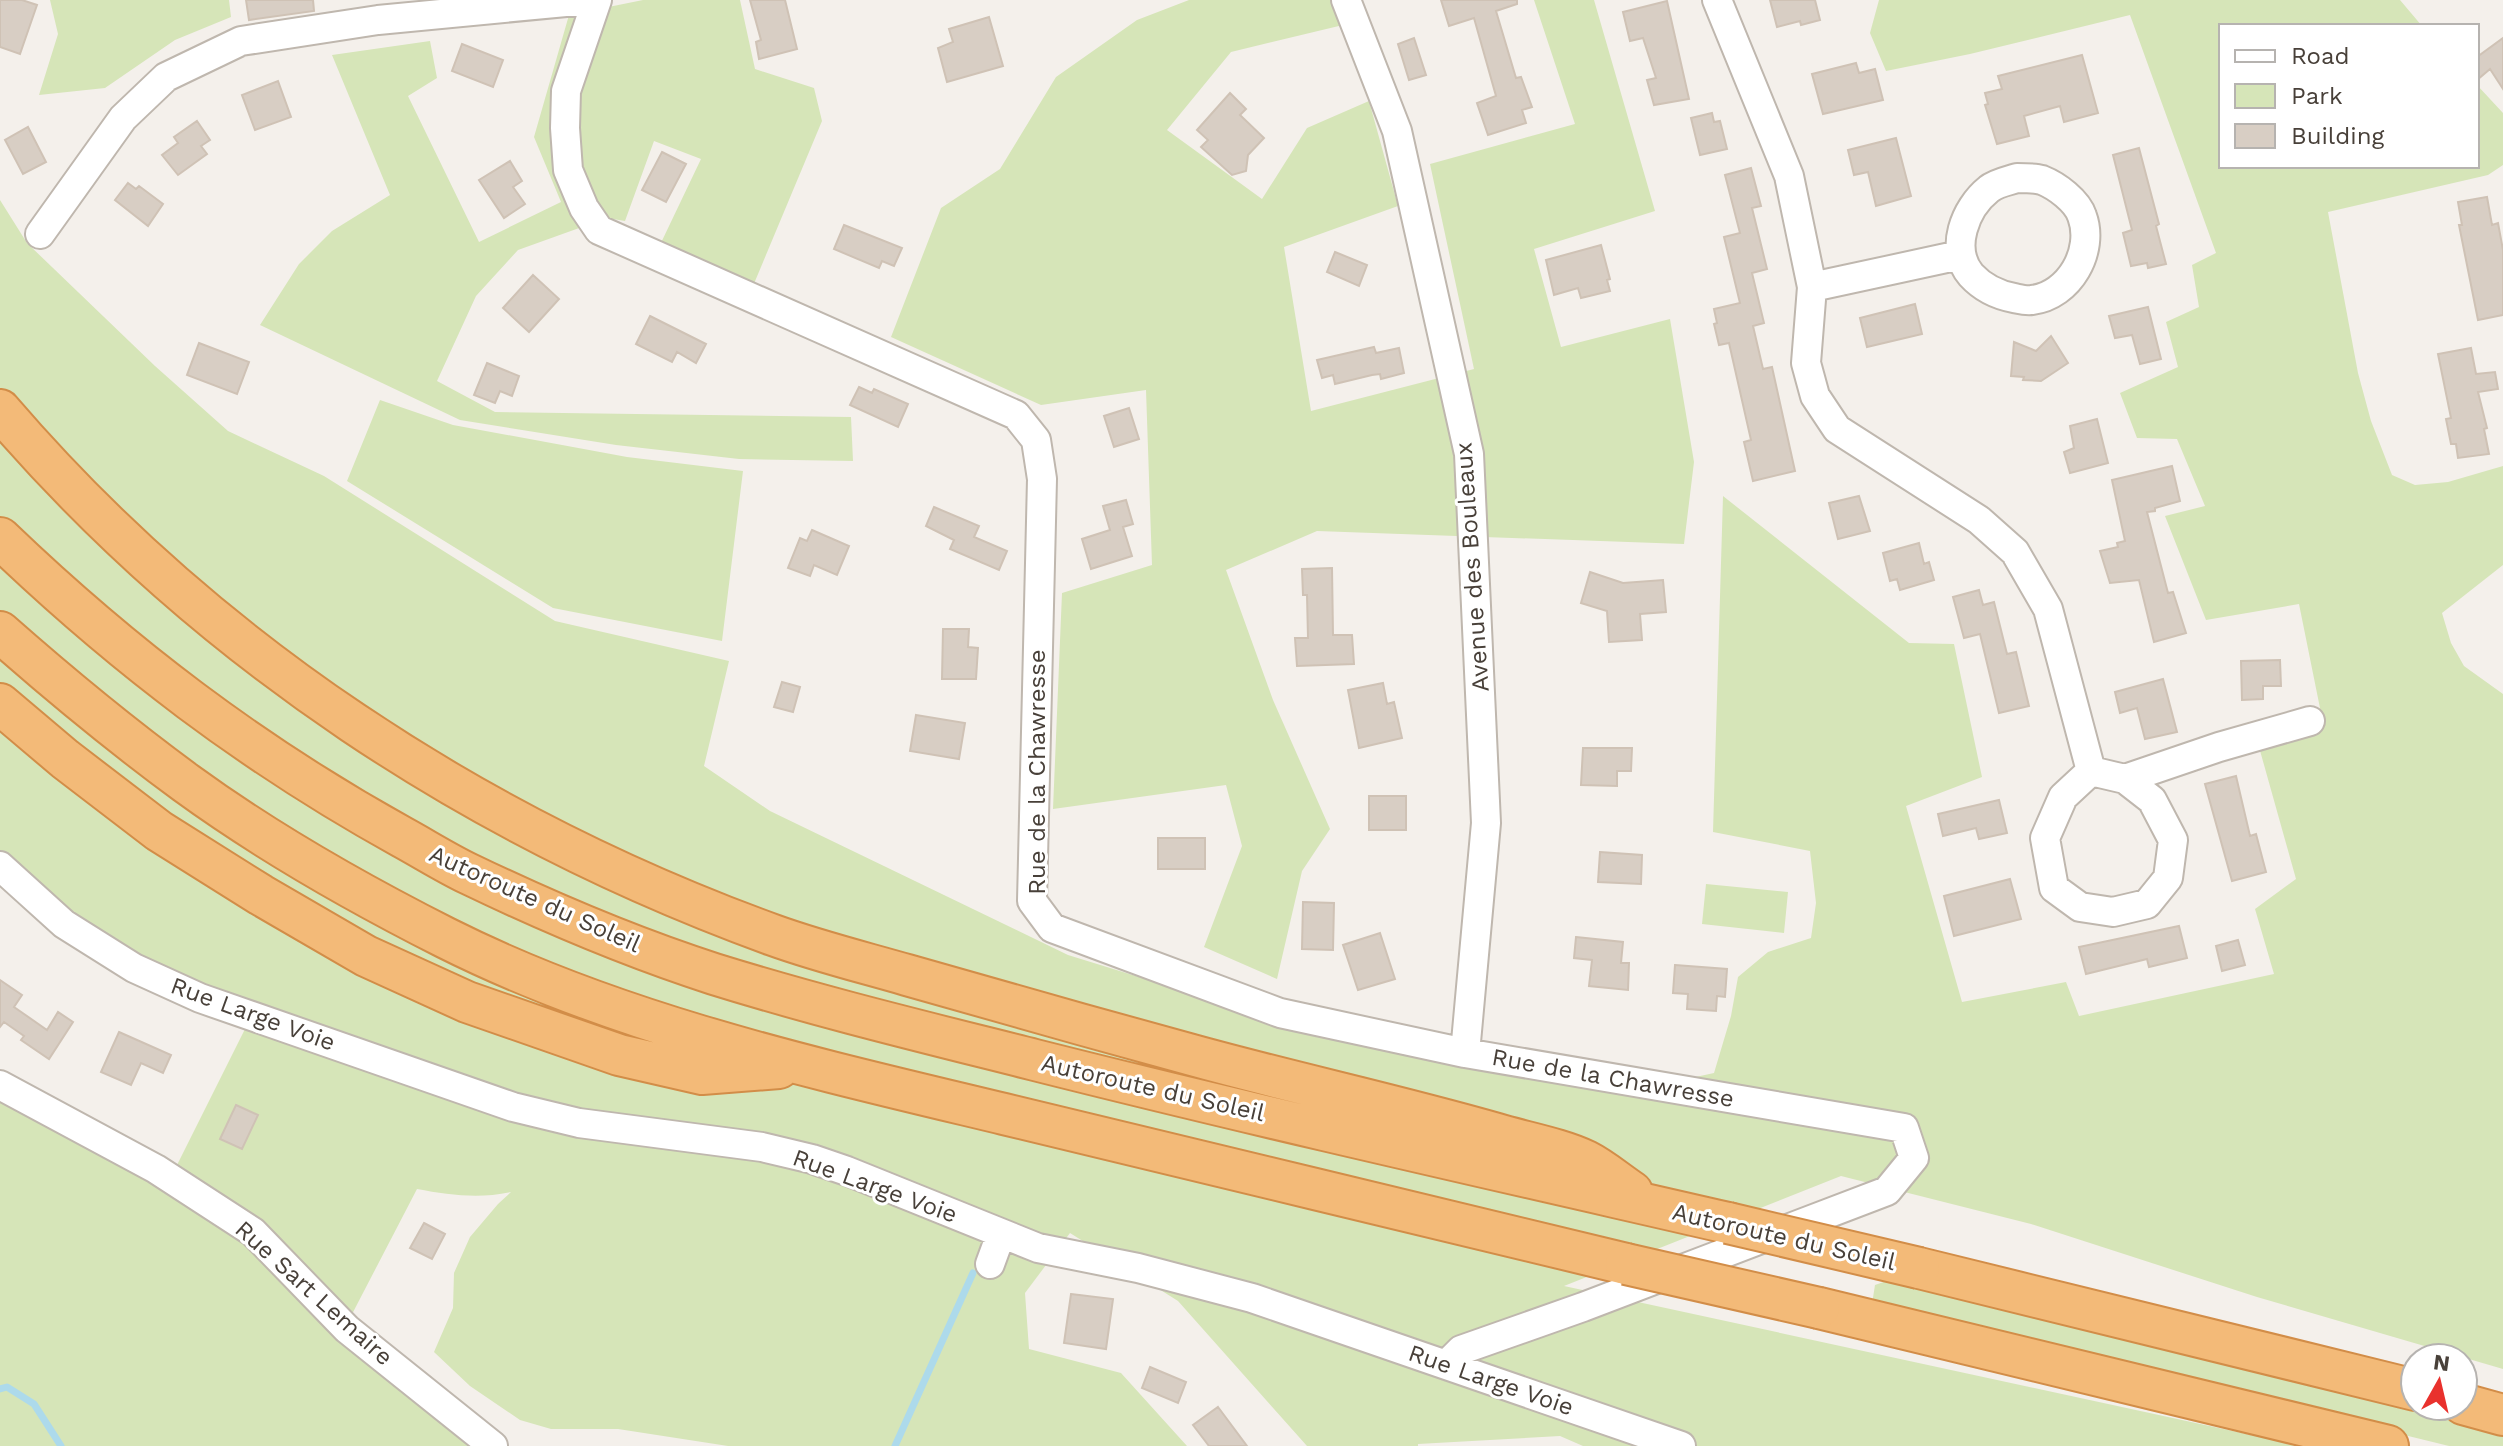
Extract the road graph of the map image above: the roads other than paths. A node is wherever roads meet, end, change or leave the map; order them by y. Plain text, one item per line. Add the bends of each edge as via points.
1 (587, 0) edge
2 (597, 0) edge
3 (1346, 0) edge
4 (1717, 0) edge
5 (40, 234) dead end
6 (1960, 255) junction
7 (1812, 287) junction
8 (0, 410) edge
9 (0, 538) edge
10 (0, 632) edge
11 (0, 704) edge
12 (2310, 721) dead end
13 (2091, 771) junction
14 (2125, 779) junction
15 (0, 866) edge
16 (1465, 1053) junction
17 (807, 1066) junction
18 (0, 1085) edge
19 (1653, 1206) junction
20 (1001, 1234) junction
21 (990, 1264) dead end
22 (1447, 1364) junction
23 (2399, 1386) edge
24 (2479, 1408) edge
25 (2503, 1415) edge
26 (493, 1446) edge
27 (1681, 1446) edge
28 (2388, 1446) edge

1 - 5 street via 378,20 241,41 166,77 123,118
2 - 16 street, Rue de la Chawresse via 566,91 565,128 568,170 599,230 1016,415 1036,440 1042,479 1032,901 1052,928 1280,1013
3 - 16 street, Avenue des Bouleaux via 1397,131 1469,454 1486,823
4 - 7 street via 1789,176
6 - 6 street via 1979,284 2003,296 2031,300 2049,295 2067,283 2080,261 2082,215 2067,195 2041,180 2004,182 1971,206
6 - 7 street
7 - 13 street via 1806,363 1815,396 1837,429 1979,520 2015,552 2048,609
8 - 19 highway via 176,589 274,669 396,752 585,856 778,937 1583,1160
9 - 19 highway, Autoroute du Soleil via 171,688 262,753 466,872 590,929 712,973 849,1012
10 - 17 highway via 188,785 362,893 551,984
11 - 17 highway via 159,831 366,956 452,995 619,1055 702,1074
12 - 14 street
13 - 14 street
13 - 14 street via 2063,797 2045,838 2054,888 2080,907 2113,912 2147,904 2168,878 2173,840 2152,800
15 - 20 street, Rue Large Voie via 64,924 134,968 200,998 513,1107 579,1123 762,1147 812,1159
16 - 22 street, Rue de la Chawresse via 1904,1128 1914,1158 1887,1191 1461,1350
17 - 28 highway, bridge
18 - 26 street, Rue Sart Lemaire via 156,1169 253,1232 347,1329
19 - 23 highway, Autoroute du Soleil, bridge
20 - 21 street
20 - 22 street, Rue Large Voie via 1038,1248 1252,1298
22 - 27 street, Rue Large Voie
24 - 25 highway

